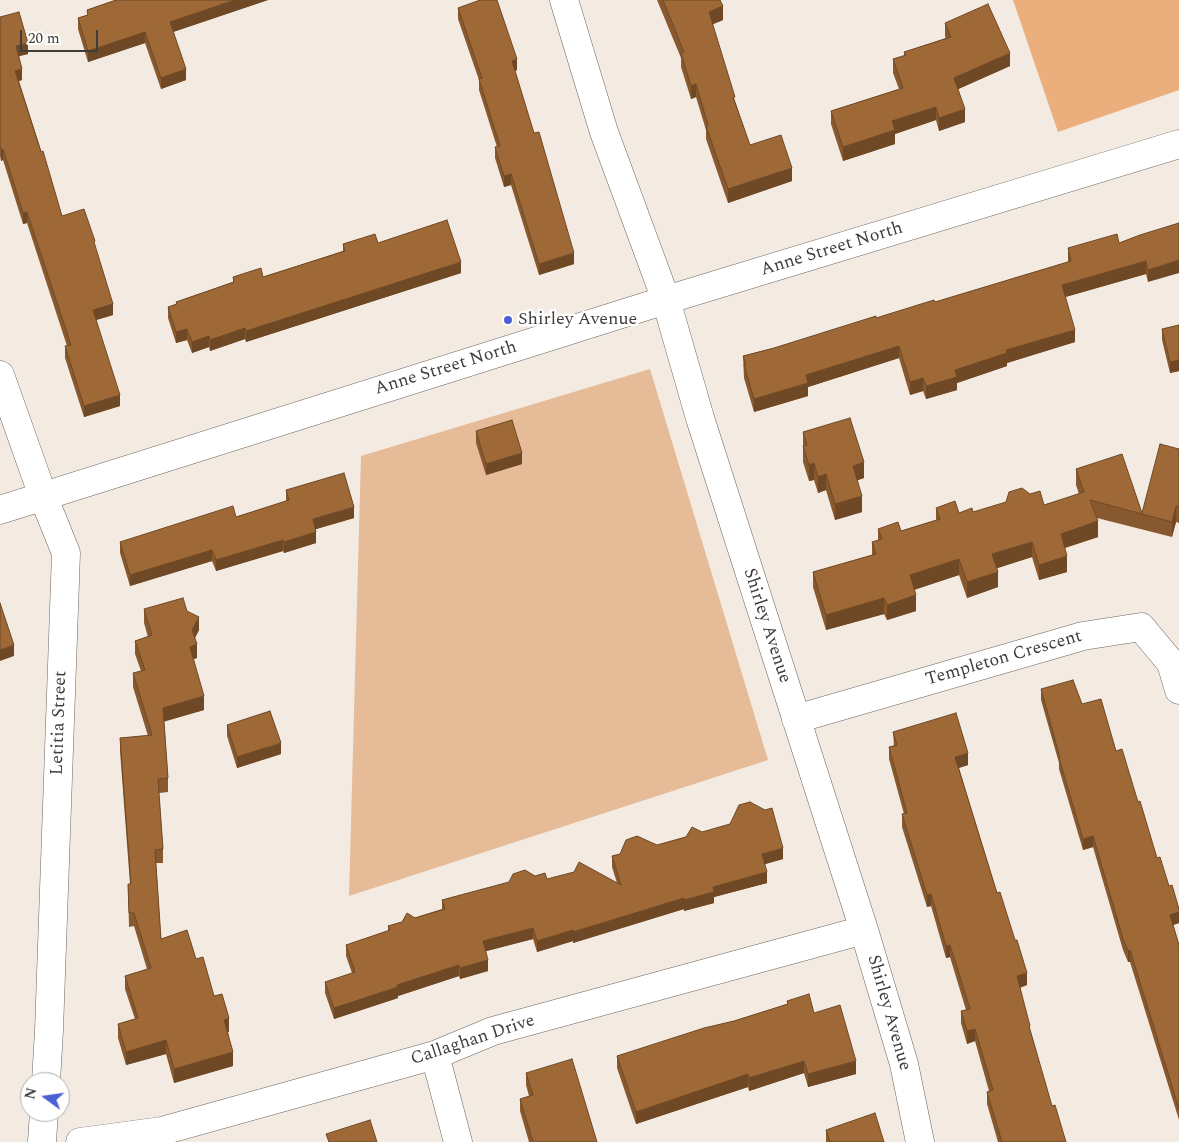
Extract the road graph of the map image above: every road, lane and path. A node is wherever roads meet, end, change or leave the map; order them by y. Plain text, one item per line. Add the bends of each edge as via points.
1 (564, 0) edge
2 (1179, 144) edge
3 (666, 300) junction
4 (0, 375) edge
5 (43, 496) junction
6 (0, 510) edge
7 (1179, 690) edge
8 (796, 719) junction
9 (864, 930) junction
10 (434, 1055) junction
11 (46, 1072) edge
12 (43, 1122) edge
13 (42, 1142) edge
14 (80, 1142) edge
15 (458, 1142) edge
16 (920, 1142) edge

1 - 3 street, Shirley Avenue via 604,132
2 - 3 street, Anne Street North
3 - 5 street, Anne Street North
3 - 8 street, Shirley Avenue
4 - 5 street, Letitia Street
5 - 6 street, Anne Street North
5 - 11 street, Letitia Street via 66,553
7 - 8 street, Templeton Crescent via 1171,663 1141,627 1082,636
8 - 9 street, Shirley Avenue
9 - 10 street, Callaghan Drive via 493,1031
9 - 16 street, Shirley Avenue via 904,1064
10 - 14 street, Callaghan Drive via 162,1131
10 - 15 street
12 - 13 street

